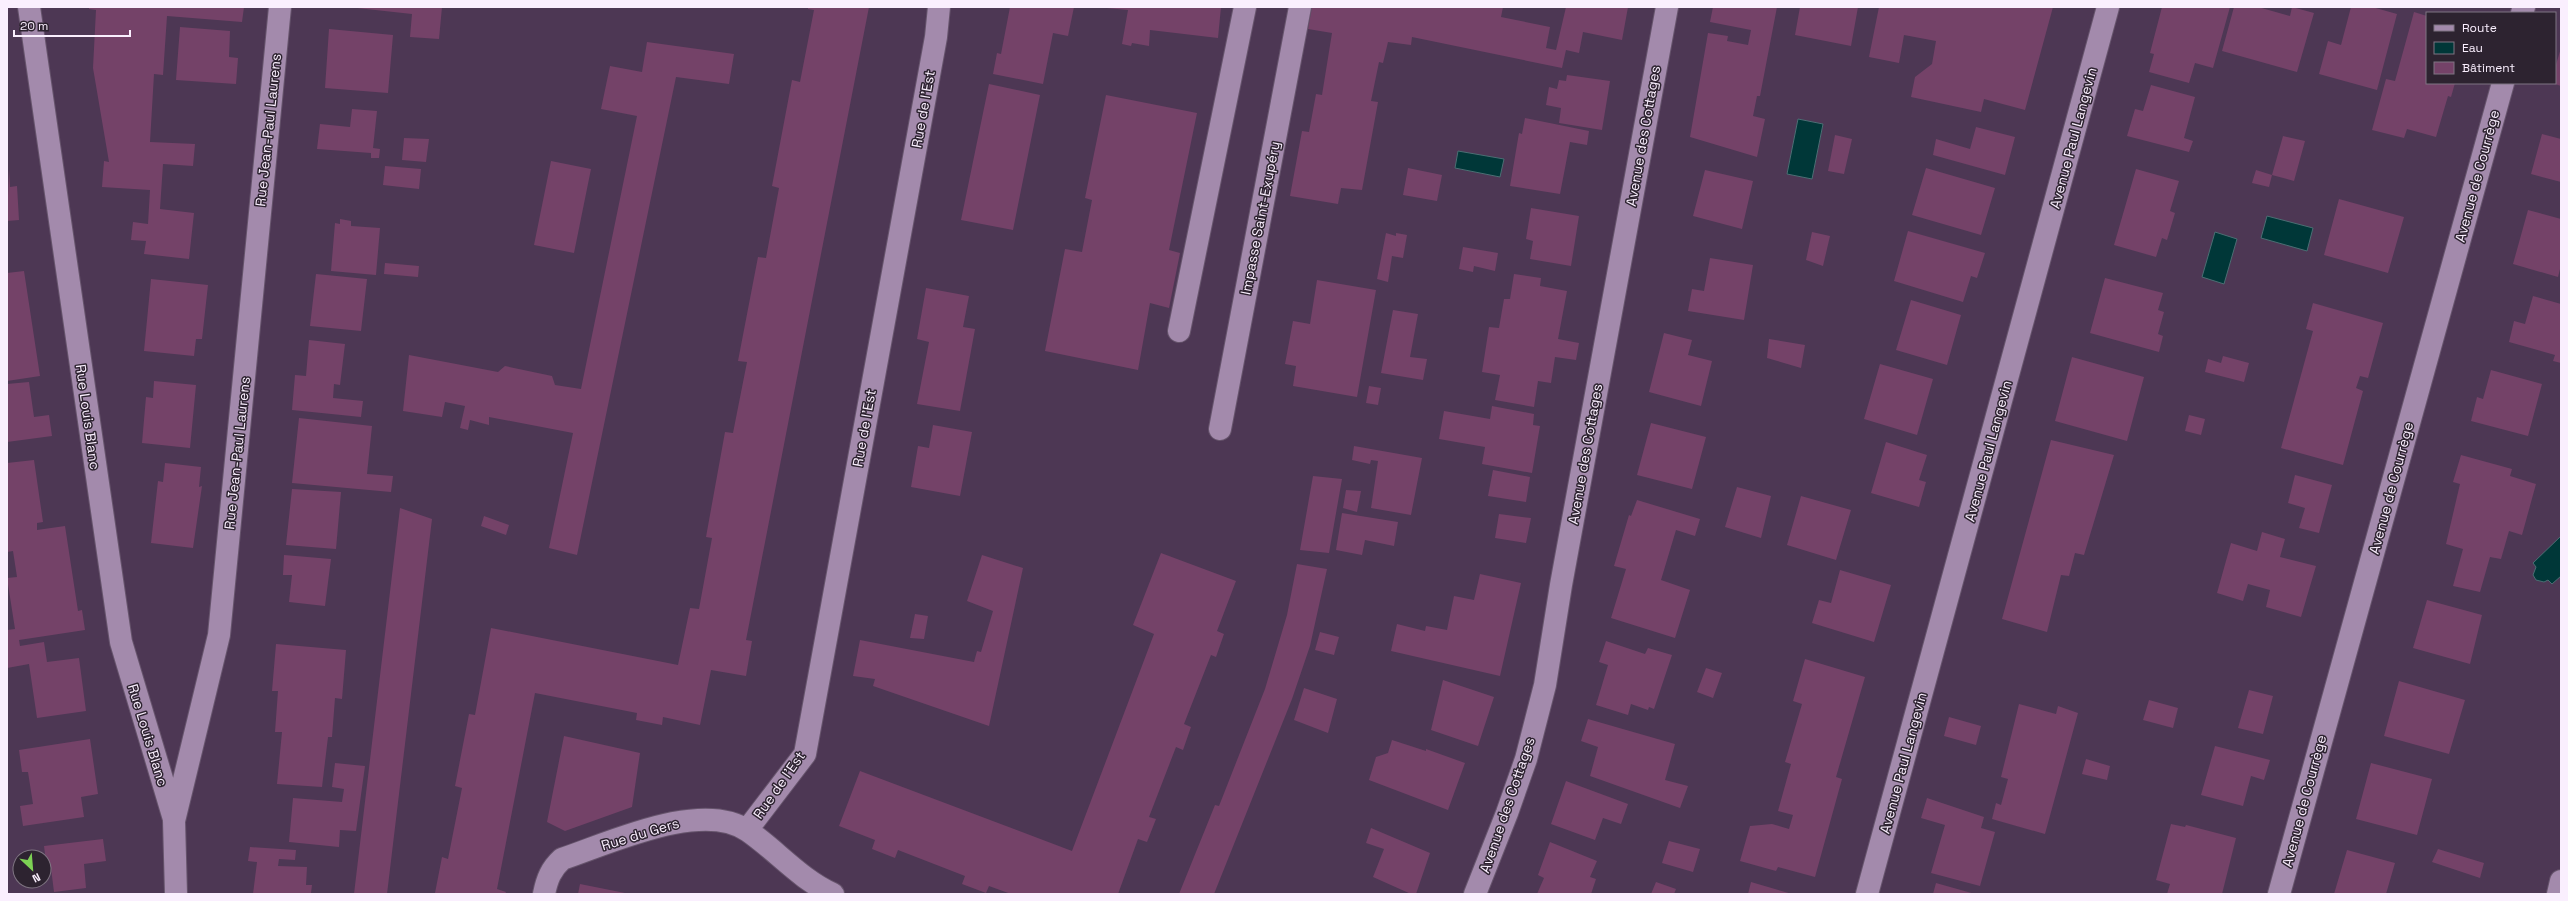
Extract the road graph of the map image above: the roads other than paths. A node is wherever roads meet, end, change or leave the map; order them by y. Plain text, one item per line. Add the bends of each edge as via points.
1 (29, 7) edge
2 (280, 7) edge
3 (939, 7) edge
4 (1245, 7) edge
5 (1300, 7) edge
6 (1667, 7) edge
7 (2108, 7) edge
8 (2502, 84) edge
9 (1180, 331) dead end
10 (1220, 428) dead end
11 (174, 821) junction
12 (747, 830) junction
13 (2561, 881) edge
14 (176, 894) edge
15 (544, 894) edge
16 (833, 894) edge
17 (1475, 894) edge
18 (1867, 894) edge
19 (2279, 894) edge
20 (2558, 894) edge

1 - 11 street, Rue Louis Blanc via 121,642
2 - 11 street, Rue Jean-Paul Laurens via 219,635
3 - 12 street, Rue de l'Est via 935,44 805,754
4 - 9 street
5 - 10 street, Impasse Saint-Exupéry
6 - 17 street, Avenue des Cottages via 1562,577 1545,685 1526,759 1508,813
7 - 18 street, Avenue Paul Langevin
8 - 19 street, Avenue de Courrège
11 - 14 street, Rue Jean-Paul Laurens
12 - 15 street, Rue du Gers via 724,819 686,820 654,828 562,859 554,867
12 - 16 street, Rue du Gers via 817,887
13 - 20 street

